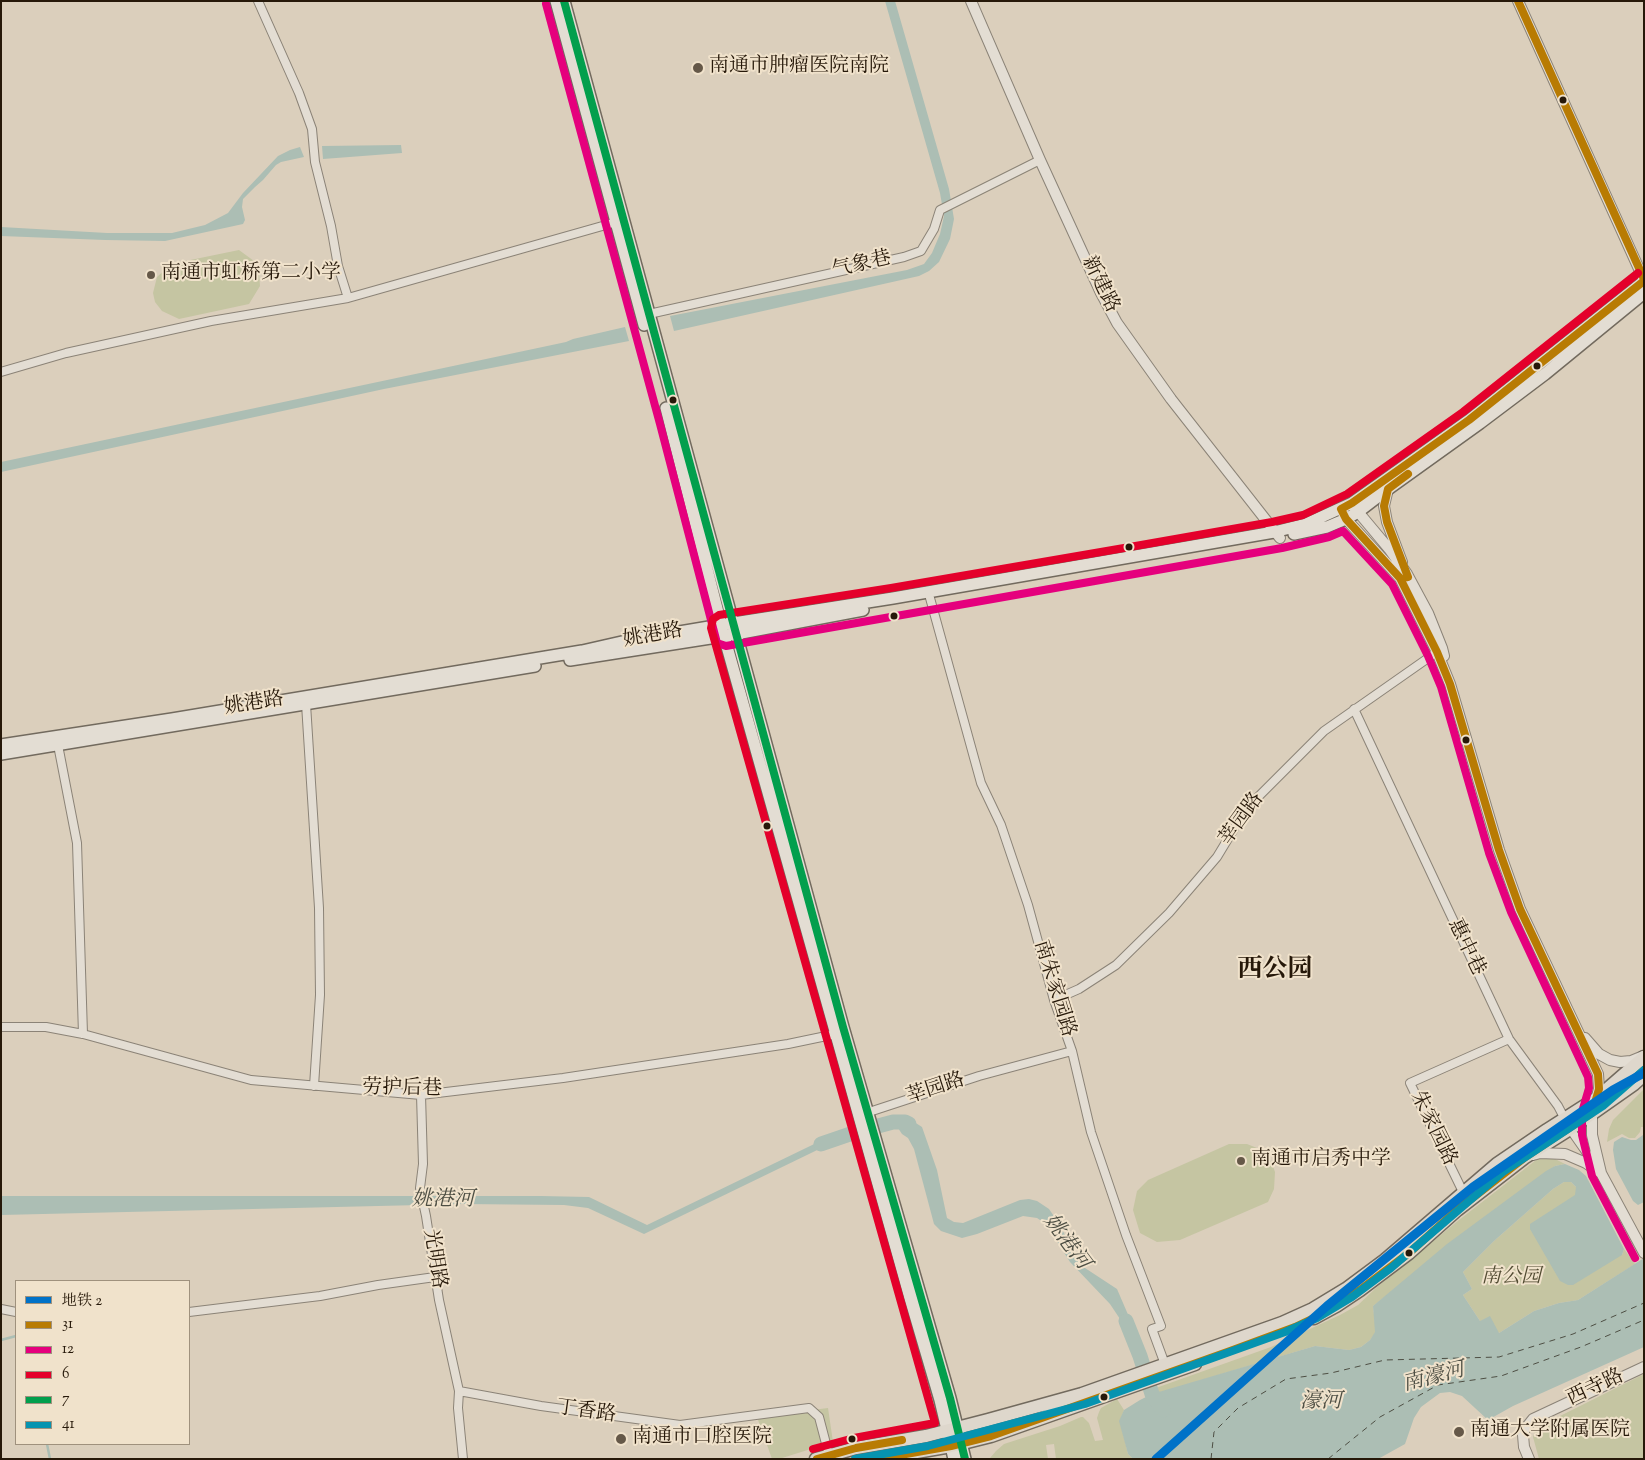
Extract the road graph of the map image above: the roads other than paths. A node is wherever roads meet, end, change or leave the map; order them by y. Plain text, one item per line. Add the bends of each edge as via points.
1 (258, 1) edge
2 (556, 1) edge
3 (564, 1) edge
4 (971, 1) edge
5 (1518, 1) edge
6 (1040, 160) junction
7 (620, 221) junction
8 (1644, 280) edge
9 (1644, 293) edge
10 (348, 298) junction
11 (649, 314) junction
12 (1, 372) edge
13 (1388, 489) junction
14 (1355, 508) junction
15 (1344, 514) junction
16 (1277, 535) junction
17 (1407, 574) junction
18 (930, 598) junction
19 (728, 629) junction
20 (1439, 650) junction
21 (306, 704) junction
22 (1354, 709) junction
23 (1, 745) edge
24 (58, 745) junction
25 (1, 754) edge
26 (1054, 1000) junction
27 (1572, 1020) junction
28 (1, 1027) edge
29 (83, 1034) junction
30 (836, 1034) junction
31 (1509, 1039) junction
32 (1072, 1051) junction
33 (1644, 1057) edge
34 (1644, 1075) edge
35 (314, 1086) junction
36 (421, 1095) junction
37 (1597, 1098) junction
38 (1592, 1113) junction
39 (863, 1114) junction
40 (1567, 1123) junction
41 (1524, 1158) junction
42 (1601, 1173) junction
43 (1463, 1192) junction
44 (1644, 1253) edge
45 (435, 1277) junction
46 (1, 1309) edge
47 (15, 1312) edge
48 (190, 1312) edge
49 (1644, 1367) edge
50 (1162, 1371) junction
51 (1130, 1382) junction
52 (459, 1391) junction
53 (953, 1428) junction
54 (956, 1445) junction
55 (829, 1455) junction
56 (463, 1459) edge
57 (816, 1459) edge
58 (877, 1459) edge
59 (954, 1459) edge
60 (965, 1459) edge
61 (1529, 1459) edge

1 - 10 street via 312,129 315,162
2 - 7 main road
3 - 7 main road
4 - 6 street, 新建路
5 - 8 street
6 - 11 street, 气象巷 via 940,210 934,230 922,251
6 - 16 street, 新建路 via 1117,323 1171,399
7 - 10 street
7 - 11 main road
7 - 19 main road via 670,421
8 - 14 main road, 姚港路
9 - 13 main road, 姚港路 via 1480,423
10 - 12 street via 211,321 66,352
11 - 19 main road
13 - 14 main road, 姚港路
13 - 17 street via 1384,506 1387,522
14 - 15 main road, 姚港路
14 - 17 street
15 - 16 main road, 姚港路 via 1327,527
15 - 20 street via 1400,578
16 - 18 main road, 姚港路
16 - 19 main road, 姚港路 via 893,598
17 - 20 street via 1428,613
18 - 19 main road, 姚港路
18 - 26 street, 南朱家园路 via 981,782 1004,834 1028,905
19 - 21 main road, 姚港路
19 - 23 main road, 姚港路
19 - 30 main road
19 - 39 main road
20 - 22 street, 莘园路
20 - 27 street via 1520,909
21 - 24 main road, 姚港路
21 - 35 street via 319,908 320,995
22 - 26 street, 莘园路 via 1324,731 1246,808 1217,857 1116,965 1079,989
22 - 31 street, 惠中巷
24 - 25 main road, 姚港路
24 - 29 street via 77,843
26 - 32 street, 南朱家园路
27 - 33 street via 1599,1054 1610,1060 1620,1062
27 - 37 street via 1598,1074
28 - 29 street, 劳护后巷 via 46,1027
29 - 35 street, 劳护后巷 via 251,1080
30 - 36 street, 劳护后巷 via 621,1069
30 - 39 main road
31 - 40 street, 惠中巷
31 - 43 street, 朱家园路 via 1410,1083
32 - 39 street, 莘园路 via 979,1076
32 - 50 street, 南朱家园路 via 1091,1132 1161,1326 1152,1329
33 - 37 main road
34 - 38 main road
35 - 36 street, 劳护后巷
36 - 45 street, 光明路 via 423,1164 420,1188
37 - 38 street
37 - 40 main road
38 - 40 main road
38 - 42 street via 1592,1134
39 - 53 main road
40 - 41 main road
40 - 42 street, 惠中巷
40 - 43 main road via 1497,1164
41 - 42 street via 1540,1153 1565,1154
41 - 50 main road via 1409,1253 1336,1306 1295,1327
42 - 44 street
43 - 50 main road via 1385,1260 1330,1299 1282,1324
45 - 48 street via 320,1296
45 - 52 street, 光明路
46 - 47 street
49 - 61 street, 西寺路 via 1533,1419 1523,1435
50 - 51 main road
51 - 53 main road
51 - 54 main road via 991,1436
52 - 55 street, 丁香路 via 550,1408 680,1425 809,1408 819,1417
52 - 56 street, 光明路
53 - 54 main road
53 - 55 main road
54 - 58 main road
54 - 59 main road
54 - 60 main road
55 - 57 main road

